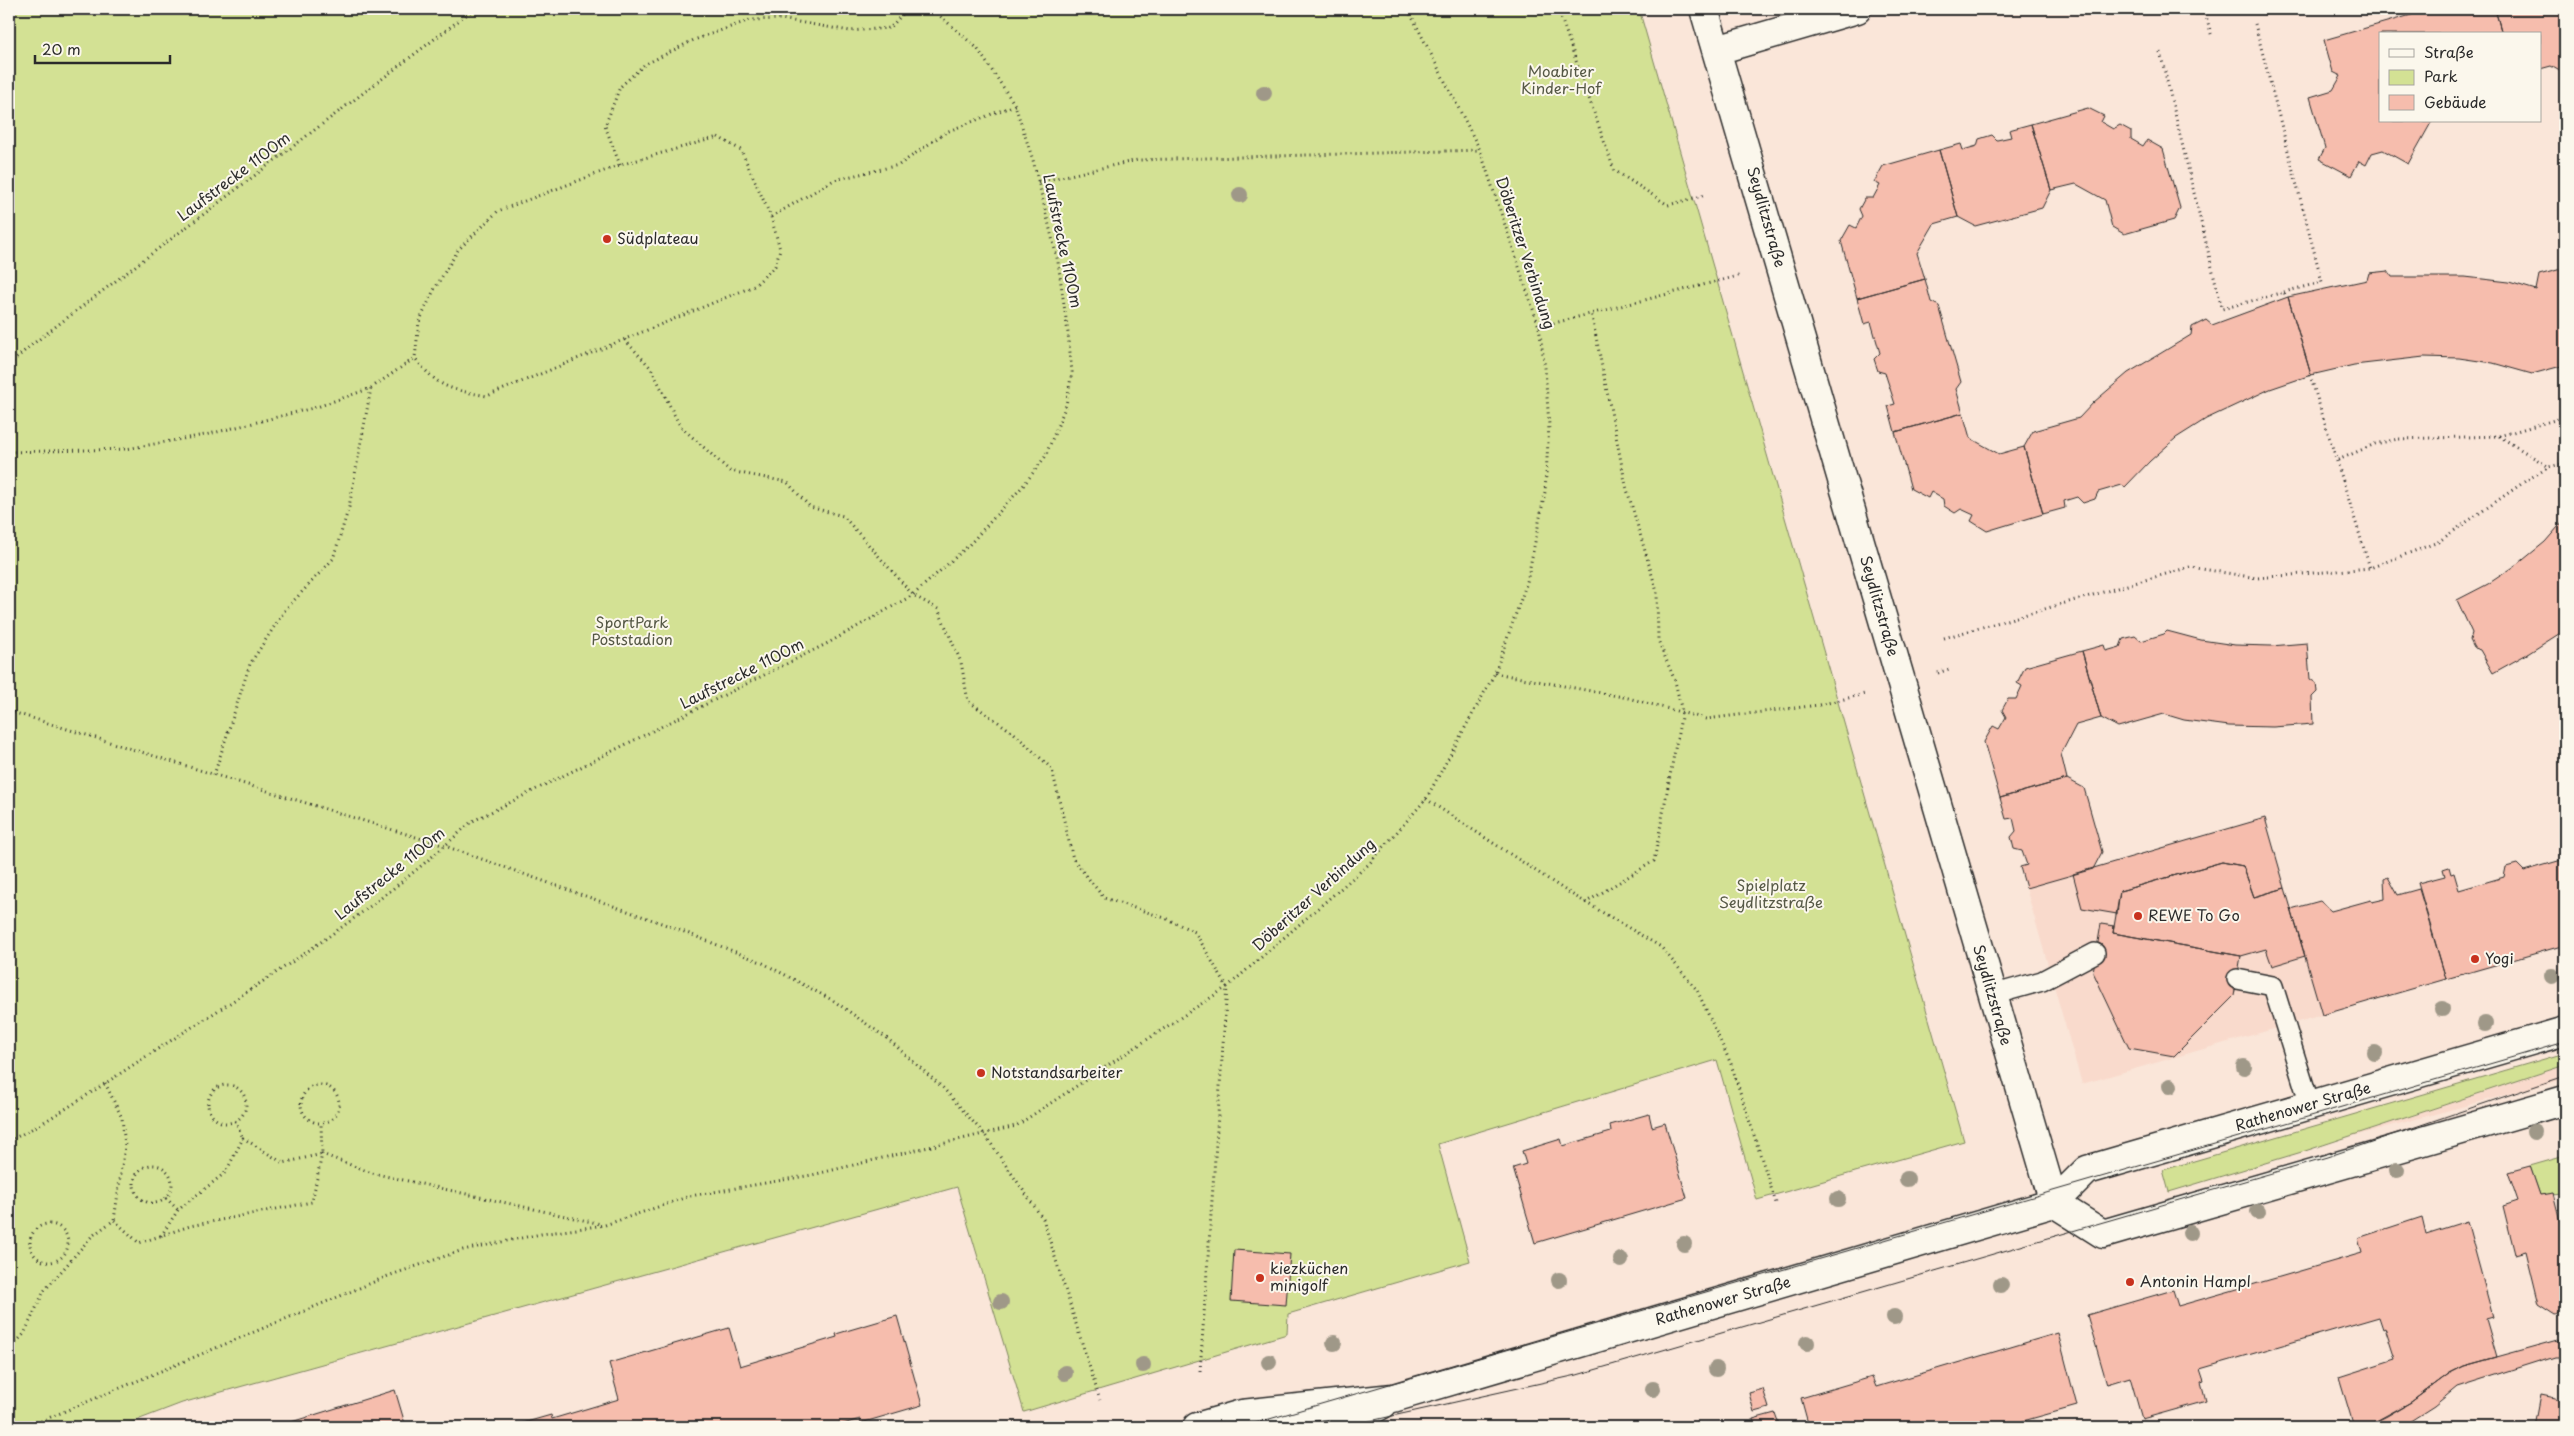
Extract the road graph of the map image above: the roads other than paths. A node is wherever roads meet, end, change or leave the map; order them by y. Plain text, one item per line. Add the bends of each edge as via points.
1 (1704, 9) edge
2 (1857, 9) edge
3 (1717, 50) junction
4 (2096, 953) dead end
5 (2237, 979) dead end
6 (1992, 995) junction
7 (2565, 1031) edge
8 (2565, 1100) edge
9 (2310, 1105) junction
10 (2054, 1203) junction
11 (1393, 1398) junction
12 (1197, 1427) edge
13 (1341, 1427) edge

1 - 3 main road, Seydlitzstraße
2 - 3 main road
3 - 6 main road, Seydlitzstraße
4 - 6 lane via 2042,981
5 - 9 lane via 2273,986
6 - 10 main road, Seydlitzstraße
7 - 9 main road, Rathenower Straße
8 - 10 main road via 2103,1234
9 - 10 main road, Rathenower Straße via 2087,1170
10 - 11 main road, Rathenower Straße
11 - 12 main road, Rathenower Straße via 1242,1414
11 - 13 main road, Rathenower Straße

